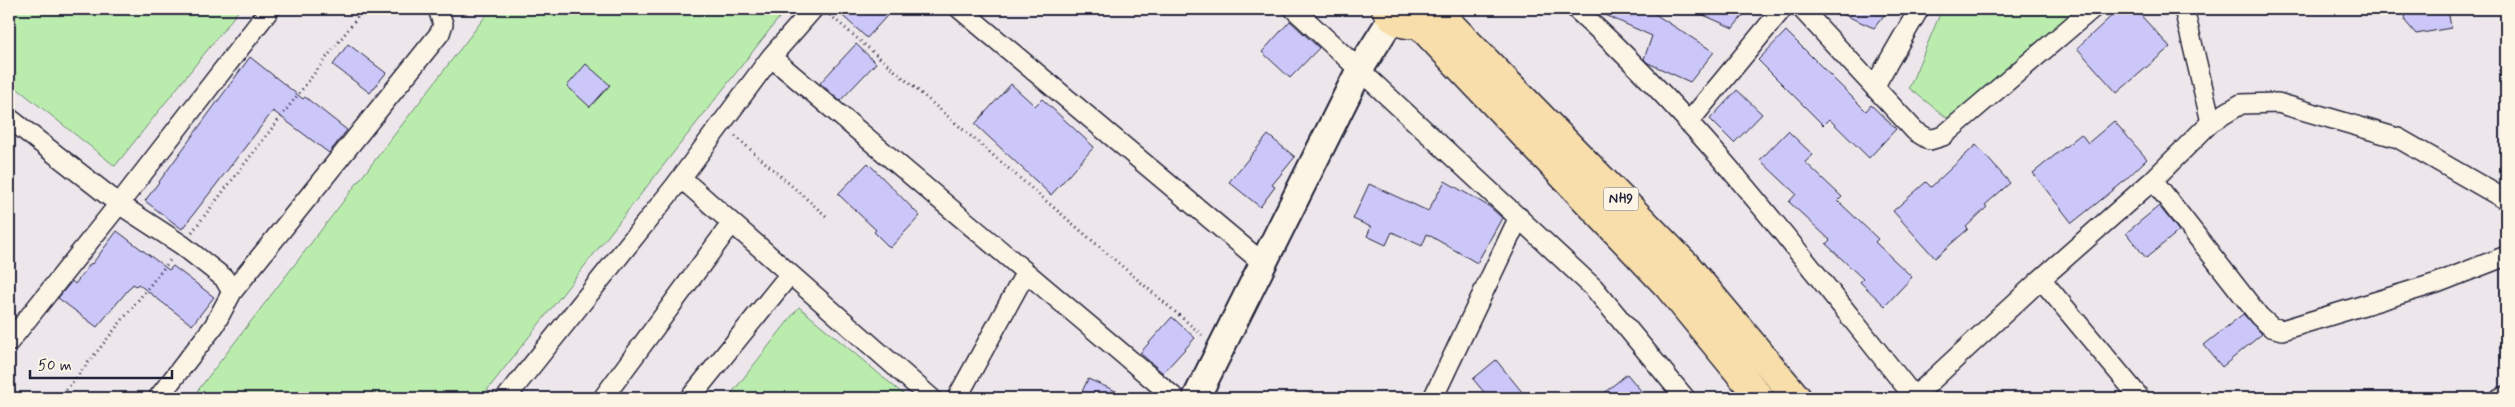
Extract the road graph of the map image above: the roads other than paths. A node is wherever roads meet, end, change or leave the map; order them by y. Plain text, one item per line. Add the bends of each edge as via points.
1 (270, 9) edge
2 (455, 9) edge
3 (813, 9) edge
4 (960, 9) edge
5 (1294, 9) edge
6 (1576, 9) edge
7 (1782, 9) edge
8 (1802, 9) edge
9 (1919, 9) edge
10 (2092, 9) edge
11 (2184, 9) edge
12 (1412, 13) edge
13 (441, 16) edge
14 (771, 57) junction
15 (1360, 69) junction
16 (1874, 87) junction
17 (9, 118) edge
18 (2211, 122) junction
19 (1688, 123) junction
20 (681, 178) junction
21 (2153, 180) junction
22 (2506, 200) edge
23 (119, 204) junction
24 (1519, 217) junction
25 (732, 223) junction
26 (2506, 256) edge
27 (1264, 264) junction
28 (1026, 272) junction
29 (790, 274) junction
30 (2042, 279) junction
31 (232, 292) junction
32 (9, 342) edge
33 (2506, 396) edge
34 (158, 398) edge
35 (506, 398) edge
36 (603, 398) edge
37 (690, 398) edge
38 (931, 398) edge
39 (957, 398) edge
40 (1175, 398) edge
41 (1196, 398) edge
42 (1433, 398) edge
43 (1685, 398) edge
44 (1760, 398) edge
45 (1797, 398) edge
46 (1914, 398) edge
47 (2140, 398) edge
48 (2500, 398) edge

1 - 23 street
2 - 13 street
3 - 14 street
4 - 27 street
5 - 15 street
6 - 19 street via 1619,47
7 - 19 street
8 - 16 street
9 - 16 street
10 - 16 street via 1943,136 1930,140 1915,132
11 - 18 street
12 - 15 street
12 - 44 highway, NH9 via 1668,286
12 - 45 highway, NH9 via 1685,264
13 - 31 street via 440,33
14 - 20 street
14 - 28 street
15 - 24 street
15 - 27 street
17 - 23 street
18 - 21 street
18 - 22 street via 2241,104 2278,103 2398,138
19 - 46 street via 1735,174
20 - 25 street
20 - 35 street
21 - 26 street via 2260,316 2271,327 2282,330 2437,283
21 - 30 street
23 - 31 street via 182,245 224,278
23 - 32 street
24 - 42 street
24 - 43 street via 1594,288
25 - 29 street
25 - 36 street
27 - 41 street
28 - 39 street
28 - 40 street
29 - 37 street
29 - 38 street
30 - 46 street
30 - 47 street
31 - 34 street via 214,326
33 - 48 street

